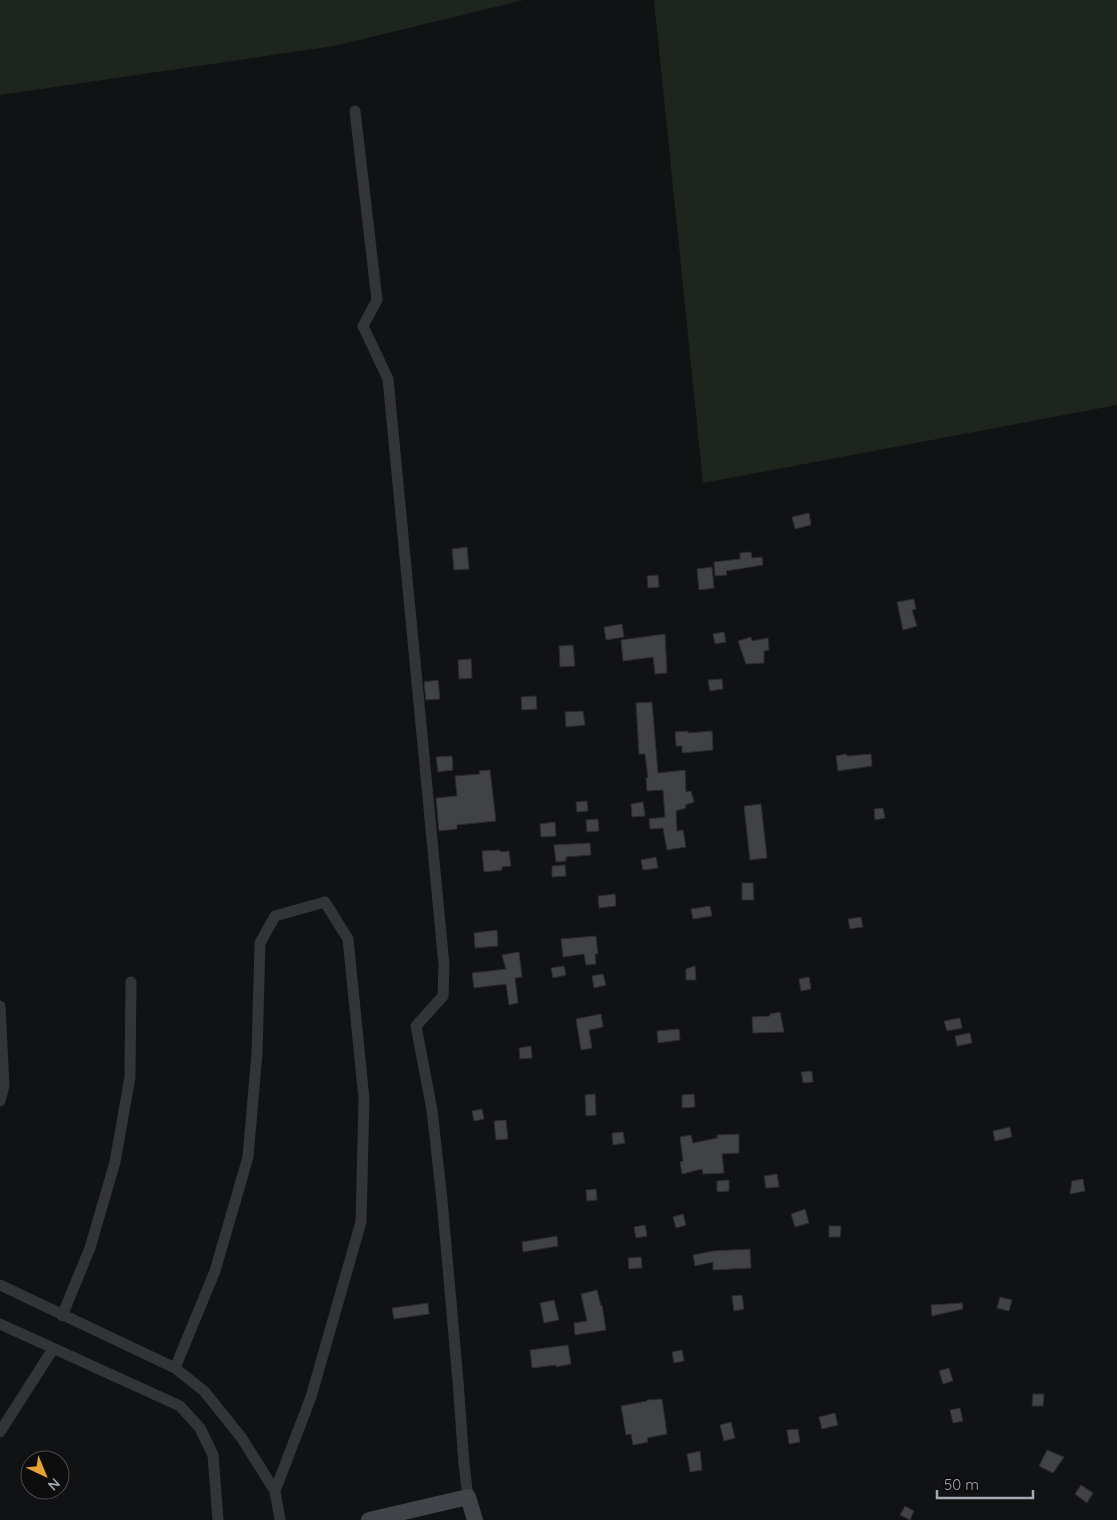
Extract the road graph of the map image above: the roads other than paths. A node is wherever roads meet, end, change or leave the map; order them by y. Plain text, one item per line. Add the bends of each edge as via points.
1 (354, 111) dead end
2 (131, 982) dead end
3 (0, 1006) edge
4 (0, 1101) edge
5 (0, 1285) edge
6 (62, 1316) junction
7 (0, 1324) edge
8 (53, 1349) junction
9 (175, 1368) junction
10 (0, 1432) edge
11 (275, 1491) junction
12 (468, 1497) junction
13 (218, 1520) edge
14 (280, 1520) edge
15 (369, 1520) edge
16 (475, 1520) edge

1 - 12 street via 377,300 363,326 388,379 444,965 443,996 416,1026 432,1110
2 - 6 street via 130,1077 115,1162 90,1248
3 - 4 street via 4,1086
5 - 6 street
6 - 9 street
7 - 8 street
8 - 10 street
8 - 13 street via 180,1406 200,1428 213,1455
9 - 11 street via 204,1390 241,1437
9 - 11 street via 215,1272 248,1157 257,1052 260,943 275,916 325,902 348,938 364,1099 361,1222 312,1397
11 - 14 street
12 - 15 main road
12 - 16 main road

